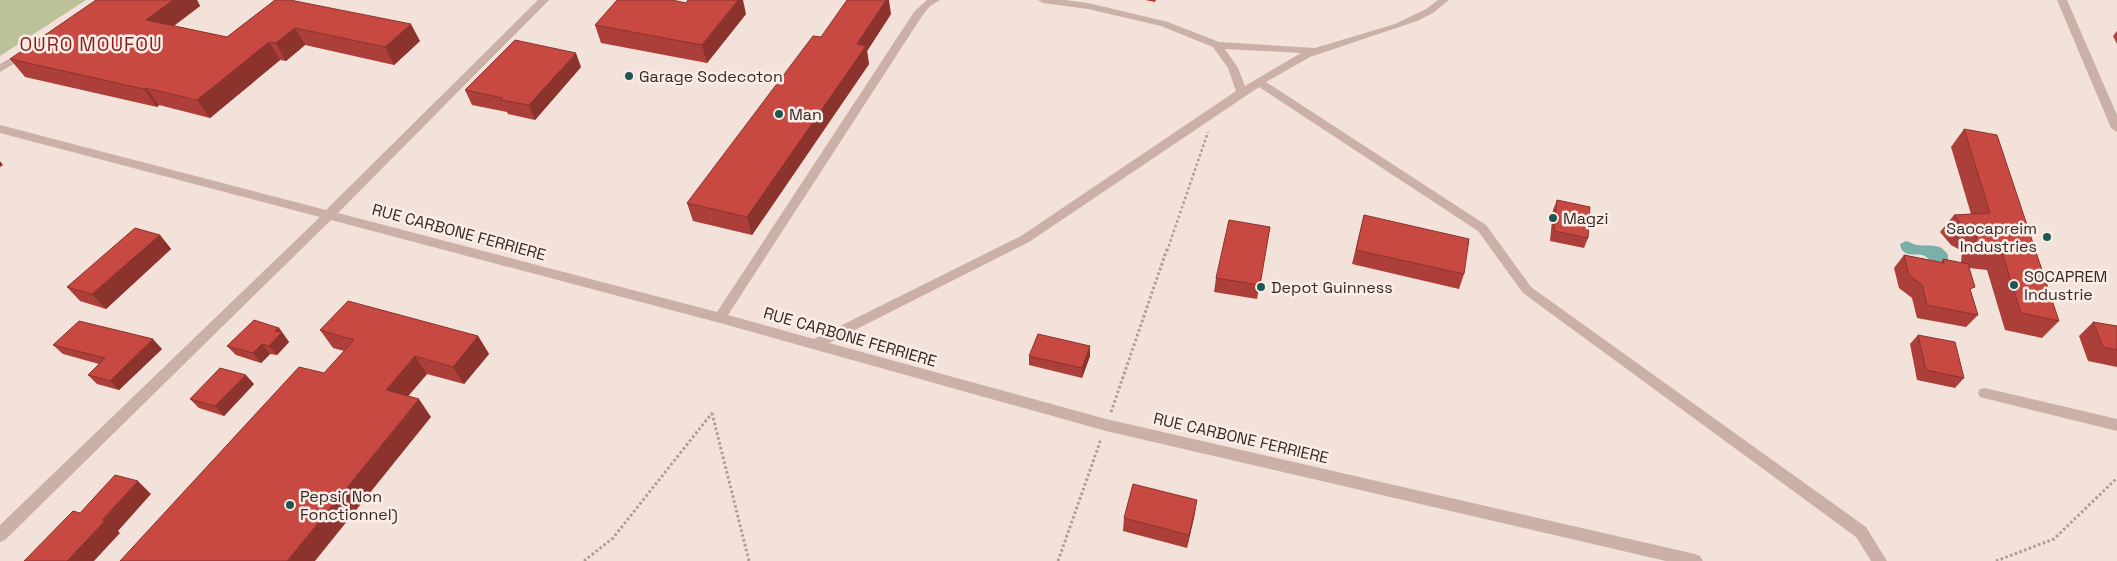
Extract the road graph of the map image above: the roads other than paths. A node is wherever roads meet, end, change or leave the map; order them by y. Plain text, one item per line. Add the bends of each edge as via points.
1 (544, 0) edge
2 (935, 0) edge
3 (1043, 0) edge
4 (1444, 0) edge
5 (2062, 0) edge
6 (1218, 45) junction
7 (32, 48) edge
8 (1315, 51) junction
9 (0, 69) edge
10 (1259, 82) junction
11 (1242, 92) junction
12 (2117, 128) edge
13 (0, 129) edge
14 (328, 216) junction
15 (720, 318) junction
16 (814, 345) junction
17 (1986, 392) dead end
18 (2117, 425) edge
19 (0, 535) edge
20 (1695, 561) edge
21 (1879, 561) edge

1 - 14 street
2 - 15 street via 918,14
3 - 6 street via 1088,6 1164,24
4 - 8 street via 1429,12 1395,28
5 - 12 street
6 - 8 street
6 - 11 street via 1233,68
7 - 9 street
8 - 10 street
10 - 11 street
10 - 21 street via 1482,228 1527,290 1861,532
11 - 16 street via 1025,239
13 - 14 street, RUE CARBONE FERRIERE
14 - 15 street, RUE CARBONE FERRIERE
14 - 19 street
15 - 16 street, RUE CARBONE FERRIERE
16 - 20 street, RUE CARBONE FERRIERE via 1106,425
17 - 18 street

